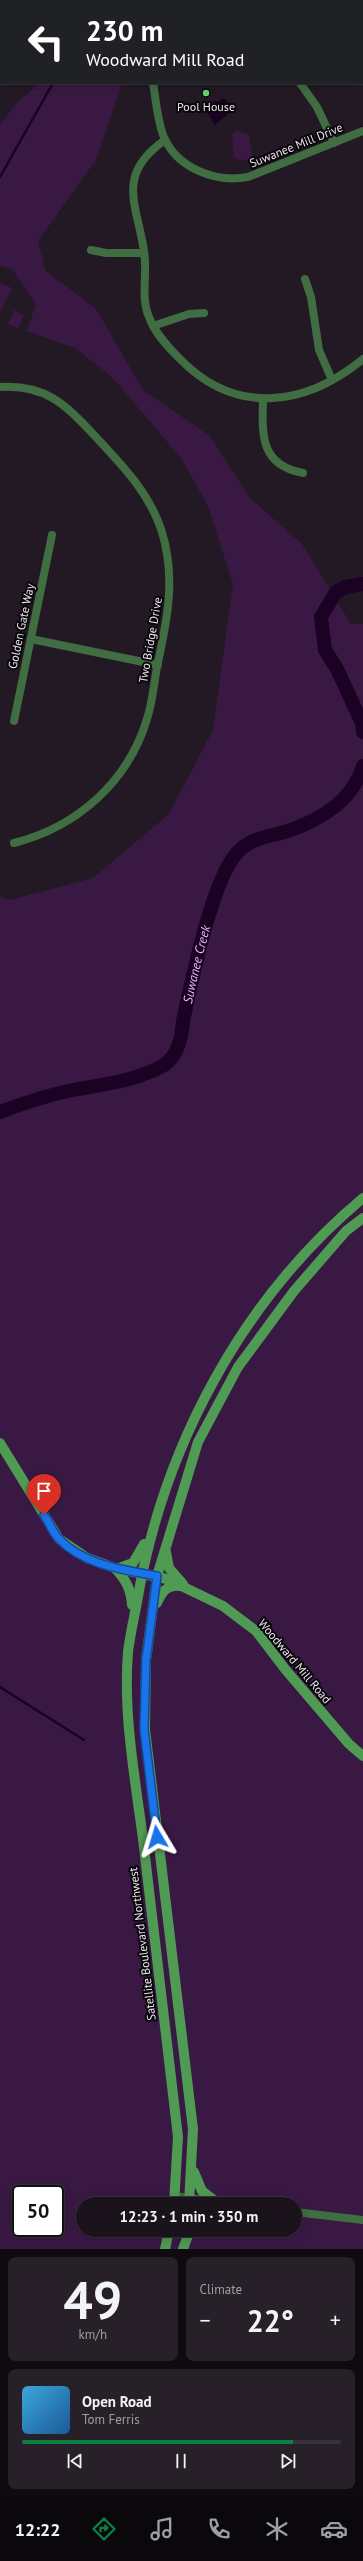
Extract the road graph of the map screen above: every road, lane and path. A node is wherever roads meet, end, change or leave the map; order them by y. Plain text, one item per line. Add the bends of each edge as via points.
1 (153, 84) edge
2 (301, 84) edge
3 (363, 131) edge
4 (166, 140) junction
5 (334, 143) junction
6 (90, 250) dead end
7 (144, 253) junction
8 (305, 279) dead end
9 (204, 313) dead end
10 (153, 326) junction
11 (363, 359) edge
12 (332, 380) junction
13 (0, 387) edge
14 (263, 399) junction
15 (303, 473) dead end
16 (52, 535) dead end
17 (31, 640) junction
18 (158, 665) junction
19 (14, 722) dead end
20 (14, 844) dead end
21 (363, 1198) edge
22 (363, 1218) edge
23 (0, 1443) edge
24 (162, 1499) junction
25 (166, 1545) junction
26 (115, 1568) junction
27 (142, 1573) junction
28 (157, 1576) junction
29 (186, 1587) junction
30 (152, 1619) junction
31 (134, 1621) junction
32 (363, 1756) edge
33 (192, 2162) junction
34 (174, 2197) edge
35 (190, 2197) edge
36 (210, 2197) edge
37 (302, 2213) edge
38 (363, 2220) edge
39 (167, 2237) edge
40 (181, 2237) edge
41 (187, 2237) edge
42 (164, 2249) edge
43 (178, 2249) edge
44 (183, 2249) edge

1 - 4 street, Suwanee Mill Drive via 159,121
2 - 5 street via 317,107
3 - 5 street, Suwanee Mill Drive
4 - 5 street, Suwanee Mill Drive via 183,161 199,172 235,179 255,175
4 - 7 street via 151,152 144,162 133,188 134,212
6 - 7 street via 106,254
7 - 10 street via 145,300
8 - 12 street via 311,298 319,350
9 - 10 street via 189,314
10 - 14 street via 186,366 206,381 236,395
11 - 12 street
12 - 14 street via 298,395
13 - 18 street, Two Bridge Drive via 32,389 62,403 124,467 147,499 163,536 170,575 169,613
14 - 15 street via 262,434 267,448 281,465
16 - 17 street, Golden Gate Way
17 - 18 street
17 - 19 street, Golden Gate Way
18 - 20 street, Two Bridge Drive via 151,706 143,731 133,754 115,780 73,819 44,834
21 - 24 main road, Satellite Boulevard Northwest via 335,1221 274,1289 226,1359 184,1439
22 - 25 main road via 346,1231 294,1291 238,1367 198,1442
23 - 26 main road, Woodward Mill Road via 59,1539 88,1558
24 - 26 main road via 139,1555 133,1563
24 - 27 main road, Satellite Boulevard Northwest
25 - 28 main road
25 - 29 main road via 169,1568
26 - 27 main road, Woodward Mill Road
26 - 31 main road via 126,1580 132,1594
27 - 28 main road, Woodward Mill Road
27 - 31 main road, Satellite Boulevard Northwest
28 - 29 main road, Woodward Mill Road
28 - 30 main road
29 - 30 main road via 174,1585 166,1588 161,1593
29 - 32 main road, Woodward Mill Road via 223,1606 256,1631 285,1669
30 - 33 main road via 146,1660 144,1729 193,2129
31 - 34 main road, Satellite Boulevard Northwest via 128,1652 129,1722 178,2137
33 - 35 main road
33 - 36 main road via 196,2181
37 - 38 street
39 - 42 main road
40 - 43 main road
41 - 44 main road

